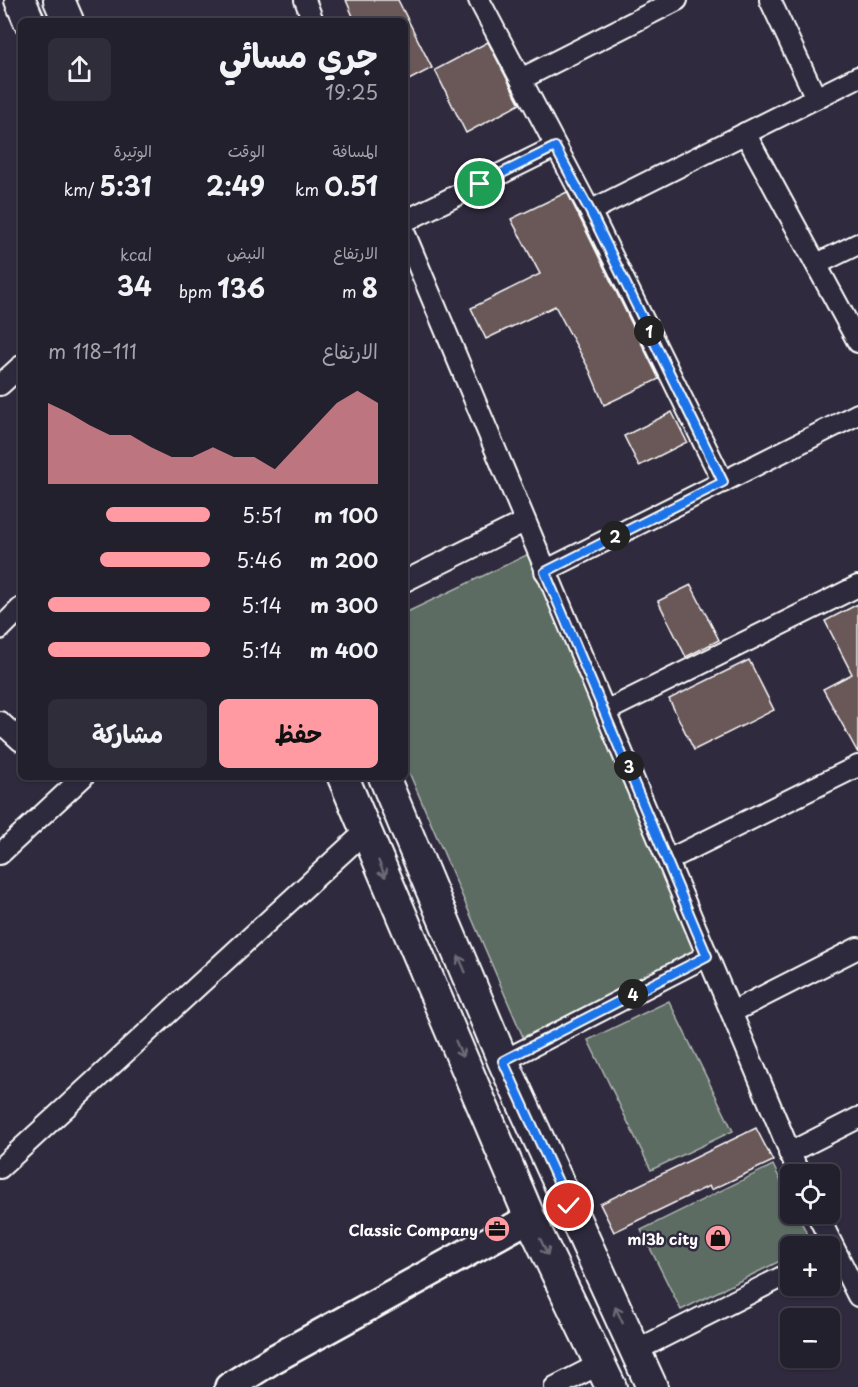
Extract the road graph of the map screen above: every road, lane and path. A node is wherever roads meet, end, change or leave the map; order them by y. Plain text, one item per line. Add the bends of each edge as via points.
1 (20, 0) edge
2 (59, 0) edge
3 (305, 0) edge
4 (479, 0) edge
5 (677, 0) edge
6 (770, 0) edge
7 (28, 18) edge
8 (67, 18) edge
9 (312, 18) edge
10 (858, 77) edge
11 (521, 79) junction
12 (816, 98) junction
13 (745, 133) junction
14 (555, 147) junction
15 (590, 211) junction
16 (408, 219) edge
17 (408, 241) edge
18 (858, 243) edge
19 (818, 264) junction
20 (858, 342) edge
21 (18, 369) edge
22 (0, 385) edge
23 (858, 414) edge
24 (723, 482) junction
25 (524, 522) junction
26 (545, 572) junction
27 (408, 580) edge
28 (858, 586) edge
29 (18, 611) edge
30 (0, 629) edge
31 (606, 711) junction
32 (0, 722) edge
33 (18, 738) edge
34 (858, 766) edge
35 (75, 780) edge
36 (344, 780) edge
37 (385, 780) edge
38 (366, 831) junction
39 (0, 854) edge
40 (668, 860) junction
41 (858, 948) edge
42 (707, 956) junction
43 (732, 1012) junction
44 (503, 1061) junction
45 (858, 1118) edge
46 (789, 1153) junction
47 (794, 1164) edge
48 (0, 1168) edge
49 (530, 1218) junction
50 (840, 1264) edge
51 (780, 1278) edge
52 (857, 1290) edge
53 (635, 1351) junction
54 (605, 1375) edge
55 (229, 1387) edge
56 (555, 1387) edge
57 (652, 1387) edge

1 - 7 main road
2 - 8 main road
3 - 9 street
4 - 11 street
5 - 11 street
6 - 12 street
10 - 12 street
11 - 14 street
12 - 13 street
13 - 15 street
13 - 19 street
14 - 15 street
14 - 16 street
15 - 24 street
17 - 25 street
18 - 19 street
19 - 20 street
21 - 22 street
23 - 24 street
24 - 26 street
25 - 26 street
25 - 27 street
26 - 31 street
28 - 31 street
29 - 30 street
31 - 40 street
32 - 33 street
34 - 40 street
35 - 39 street
36 - 38 main road
44 -> 37 main road
38 - 48 street
38 -> 49 main road
40 - 42 street
41 - 43 street
42 - 43 street
42 - 44 street
43 - 46 street
53 -> 44 main road
45 - 46 street
46 - 47 street
49 -> 54 main road
49 - 55 street
50 - 52 street
51 - 53 street
53 - 57 main road
54 - 56 street

